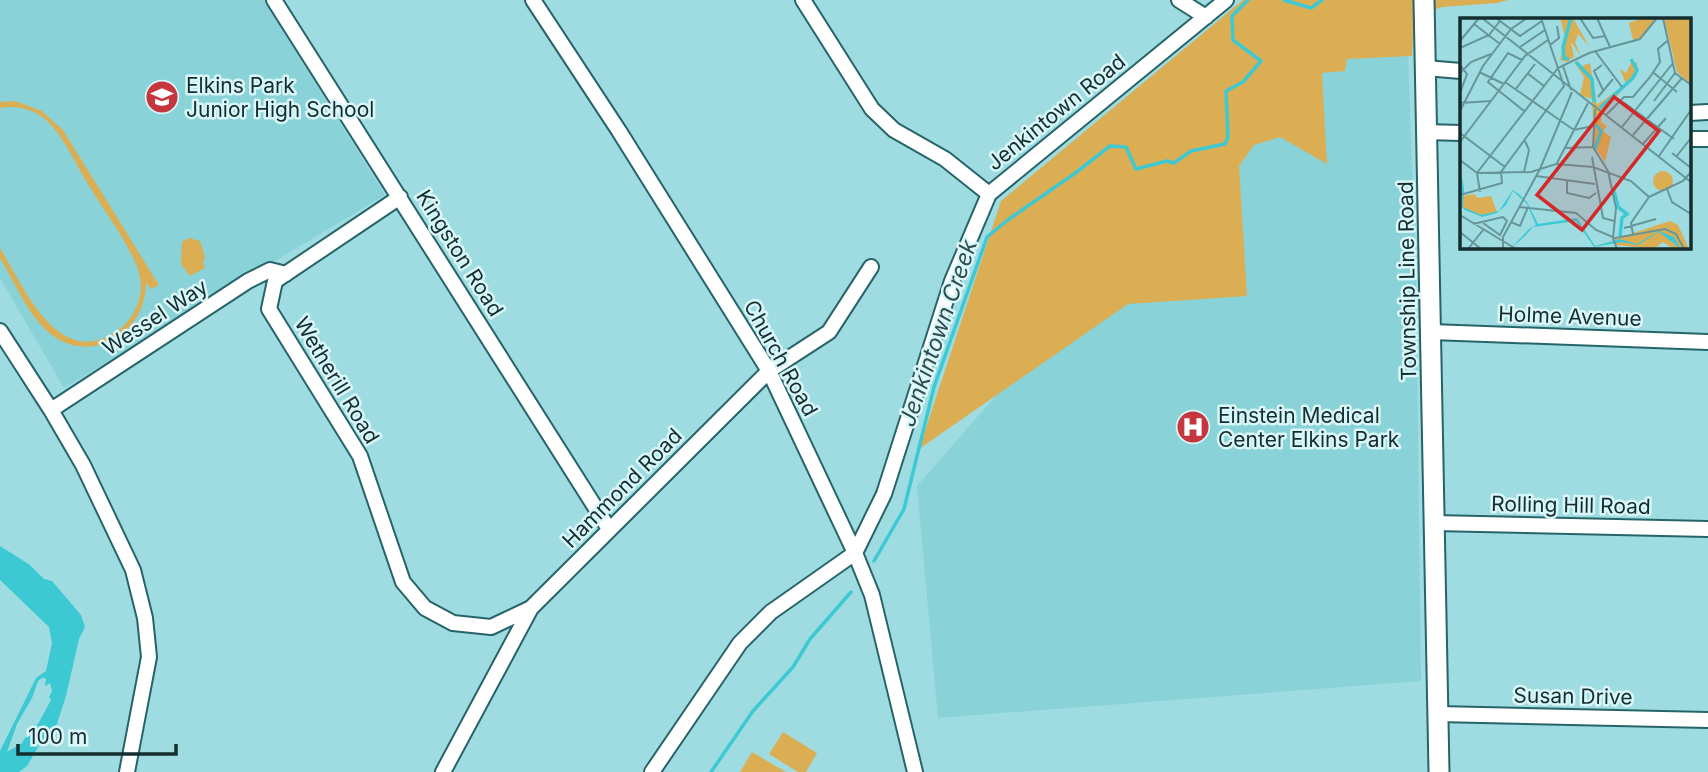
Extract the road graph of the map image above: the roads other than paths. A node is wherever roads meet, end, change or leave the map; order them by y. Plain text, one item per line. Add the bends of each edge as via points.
1 (274, 0) edge
2 (533, 0) edge
3 (803, 0) edge
4 (1179, 0) edge
5 (1226, 0) edge
6 (1424, 0) edge
7 (1206, 17) junction
8 (1425, 68) junction
9 (1460, 71) edge
10 (1708, 112) edge
11 (1690, 113) edge
12 (1426, 132) junction
13 (1460, 133) edge
14 (1690, 139) edge
15 (1708, 139) edge
16 (989, 194) junction
17 (400, 197) junction
18 (871, 267) dead end
19 (286, 274) junction
20 (0, 331) edge
21 (1431, 332) junction
22 (1708, 342) edge
23 (769, 371) junction
24 (51, 410) junction
25 (1434, 523) junction
26 (610, 529) junction
27 (1708, 530) edge
28 (855, 553) junction
29 (531, 608) junction
30 (1438, 714) junction
31 (1708, 720) edge
32 (127, 772) edge
33 (443, 772) edge
34 (652, 772) edge
35 (915, 772) edge
36 (1438, 772) edge

1 - 17 street, Kingston Road
2 - 23 street, Church Road
3 - 16 street via 872,109 894,130 945,159
4 - 7 street
5 - 7 street, Jenkintown Road
6 - 8 main road, Township Line Road
7 - 16 street, Jenkintown Road
8 - 9 street
8 - 12 main road, Township Line Road
10 - 11 street
12 - 13 street
12 - 21 main road, Township Line Road
14 - 15 street
16 - 28 street, Jenkintown Road via 952,281 884,494
17 - 19 street, Wetherill Road
17 - 26 street, Kingston Road
18 - 23 street, Hammond Road via 829,332
19 - 24 street, Wessel Way via 270,271 248,281
19 - 29 street, Wetherill Road via 275,281 269,309 360,456 403,582 425,608 453,623 491,627
20 - 24 street
21 - 22 street, Holme Avenue
21 - 25 main road, Township Line Road
23 - 26 street, Hammond Road
23 - 28 street, Church Road
24 - 32 street via 134,570 145,618 149,657
25 - 27 street, Rolling Hill Road
25 - 30 main road, Township Line Road
26 - 29 street, Hammond Road
28 - 34 street, Jenkintown Road via 771,612 740,643
28 - 35 street, Church Road via 872,596
29 - 33 street, Hammond Road
30 - 31 street, Susan Drive
30 - 36 main road, Township Line Road

